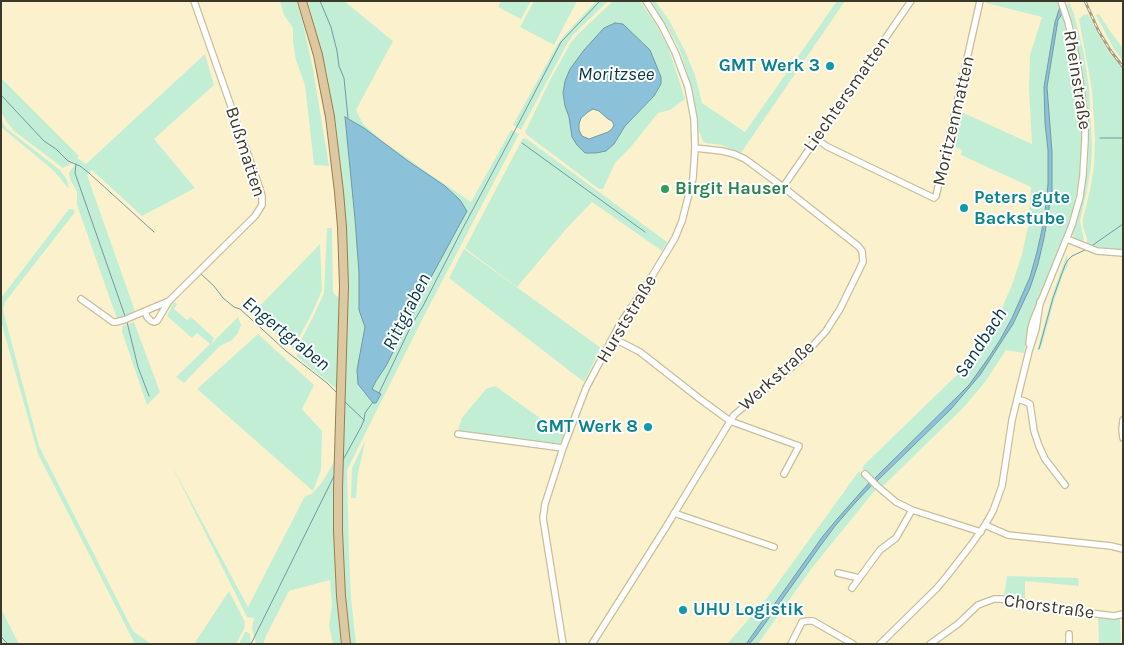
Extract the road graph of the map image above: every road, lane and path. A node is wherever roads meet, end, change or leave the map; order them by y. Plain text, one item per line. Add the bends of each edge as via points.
1 (194, 1) edge
2 (302, 1) edge
3 (646, 1) edge
4 (911, 1) edge
5 (980, 1) edge
6 (1062, 1) edge
7 (816, 139) junction
8 (695, 148) junction
9 (783, 187) junction
10 (1067, 239) junction
11 (1123, 253) edge
12 (81, 299) dead end
13 (169, 301) junction
14 (145, 311) junction
15 (613, 338) junction
16 (1017, 399) junction
17 (1123, 420) edge
18 (730, 421) junction
19 (1122, 430) edge
20 (458, 434) dead end
21 (1123, 438) edge
22 (564, 448) junction
23 (784, 474) dead end
24 (865, 474) dead end
25 (1065, 485) dead end
26 (912, 510) junction
27 (674, 513) junction
28 (985, 525) junction
29 (981, 532) junction
30 (774, 547) dead end
31 (1123, 549) edge
32 (838, 573) dead end
33 (859, 578) junction
34 (852, 588) dead end
35 (1123, 614) edge
36 (1069, 634) dead end
37 (884, 643) edge
38 (346, 644) edge
39 (563, 644) edge
40 (592, 644) edge
41 (791, 644) edge
42 (854, 644) edge
43 (930, 644) edge
44 (1069, 644) edge

1 - 13 street, Bußmatten via 262,204 258,213
2 - 38 main road via 318,55 330,117 342,227 344,286 338,531
3 - 8 street, Hurststraße via 676,52 688,87
4 - 7 street, Liechtersmatten
5 - 7 street, Moritzenmatten via 934,198
6 - 10 street, Rheinstraße via 1076,56 1085,120 1080,197
7 - 9 street, Liechtersmatten
8 - 9 street, Werkstraße via 734,154
8 - 15 street, Hurststraße via 692,178 675,238
9 - 18 street, Werkstraße via 858,246 862,251 862,262 826,331 798,362 734,414
10 - 11 street via 1097,251
10 - 16 street, Rheinstraße via 1040,302
12 - 14 street, Bußmatten via 113,322
13 - 14 street, Bußmatten
13 - 14 street, Bußmatten via 160,318 154,322
15 - 18 street via 640,352
15 - 22 street, Hurststraße via 586,388
16 - 25 street via 1030,404 1039,446
16 - 28 street, Rheinstraße via 1002,486
17 - 19 street
18 - 23 street via 799,446
18 - 27 street, Werkstraße
19 - 21 street
20 - 22 street
22 - 39 street, Hurststraße via 544,504 543,518
24 - 26 street via 896,502
26 - 29 street
26 - 33 street via 896,538 880,550
27 - 30 street
27 - 40 street, Werkstraße
28 - 29 street, Rheinstraße
28 - 31 street via 1008,535
29 - 37 street, Rheinstraße via 937,588
32 - 33 street
33 - 34 street
35 - 43 street, Chorstraße via 1114,616 994,599 978,605
36 - 44 street
41 - 42 street via 802,622 807,621 813,621

